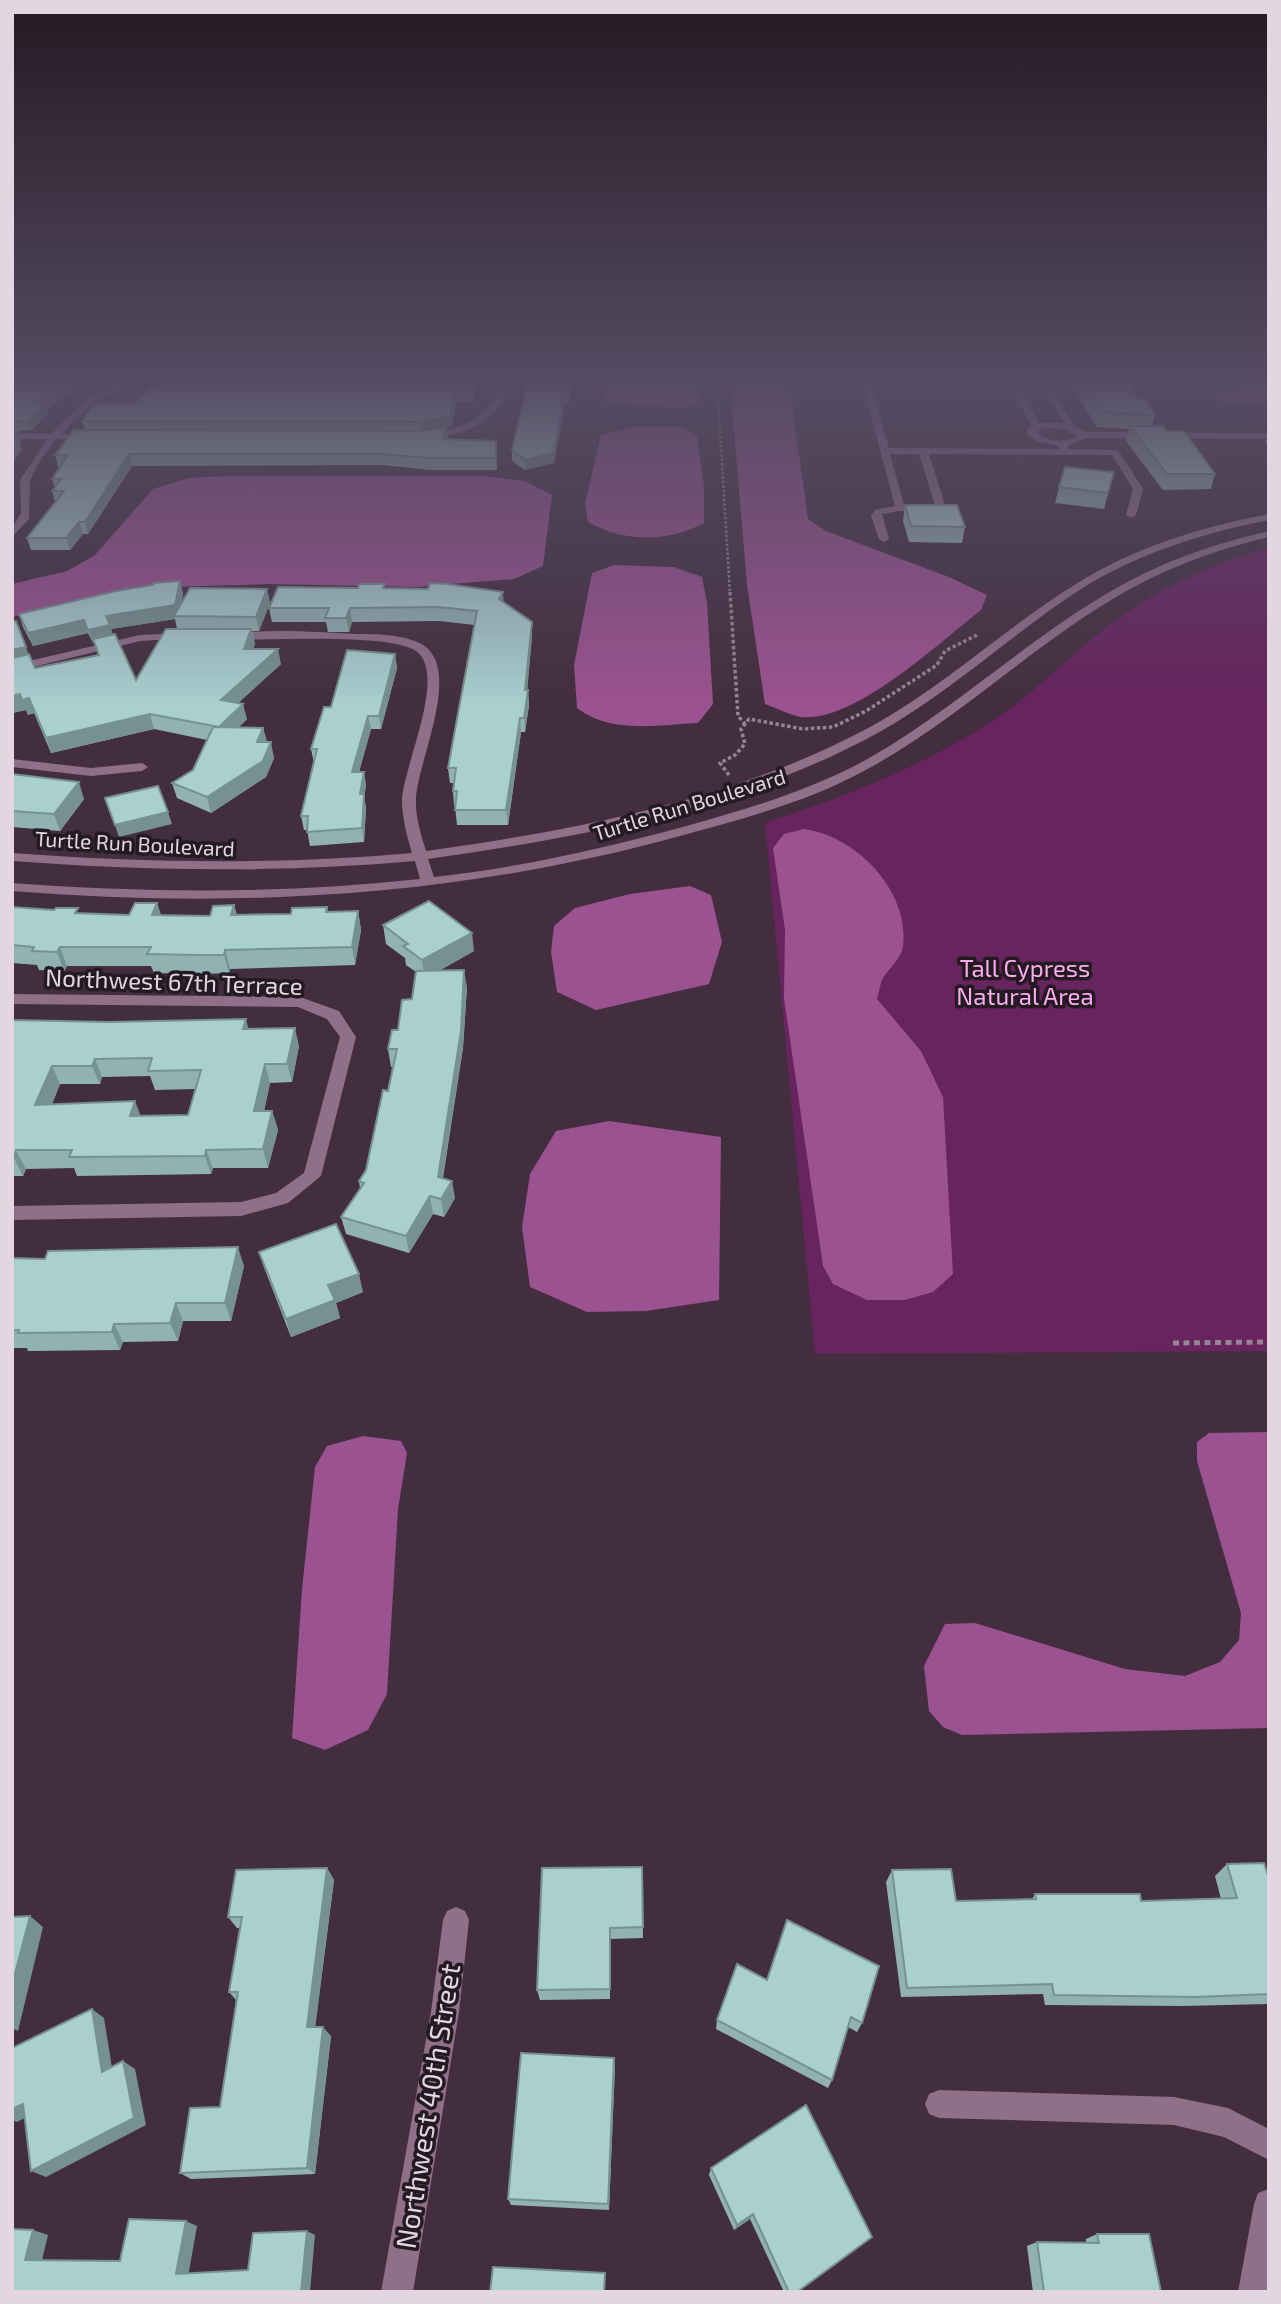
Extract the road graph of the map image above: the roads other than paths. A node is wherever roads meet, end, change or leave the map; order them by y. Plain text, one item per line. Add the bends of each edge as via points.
1 (25, 490) edge
2 (895, 490) edge
3 (935, 490) edge
4 (1138, 490) edge
5 (900, 508) junction
6 (1132, 515) dead end
7 (1269, 517) edge
8 (13, 533) edge
9 (1269, 534) edge
10 (884, 540) dead end
11 (193, 636) edge
12 (220, 637) edge
13 (12, 669) edge
14 (12, 763) edge
15 (142, 767) dead end
16 (421, 856) junction
17 (12, 857) edge
18 (428, 882) junction
19 (12, 887) edge
20 (12, 999) edge
21 (12, 1213) edge
22 (457, 1920) dead end
23 (939, 2104) dead end
24 (1269, 2145) edge
25 (1269, 2204) edge
26 (397, 2292) edge
27 (1254, 2292) edge

1 - 8 street via 25,522
2 - 5 street
3 - 5 street via 941,508
4 - 6 street
5 - 10 street via 876,516
7 - 16 street, Turtle Run Boulevard via 1159,547 1084,583 937,693 874,730 805,762 727,791 602,826
9 - 18 street, Turtle Run Boulevard via 1197,554 1110,597 925,732 818,786 654,841 544,866
11 - 13 street via 141,638
12 - 16 street via 386,638 422,649 434,662 436,681 409,800
14 - 15 street via 91,772
16 - 17 street, Turtle Run Boulevard via 253,869 128,867
16 - 18 street
18 - 19 street, Turtle Run Boulevard via 218,897 134,897
20 - 21 street, Northwest 67th Terrace via 300,1003 333,1015 348,1037 312,1177 282,1198 241,1209
22 - 26 street, Northwest 40th Street
23 - 24 street via 1174,2111 1228,2123
25 - 27 street

